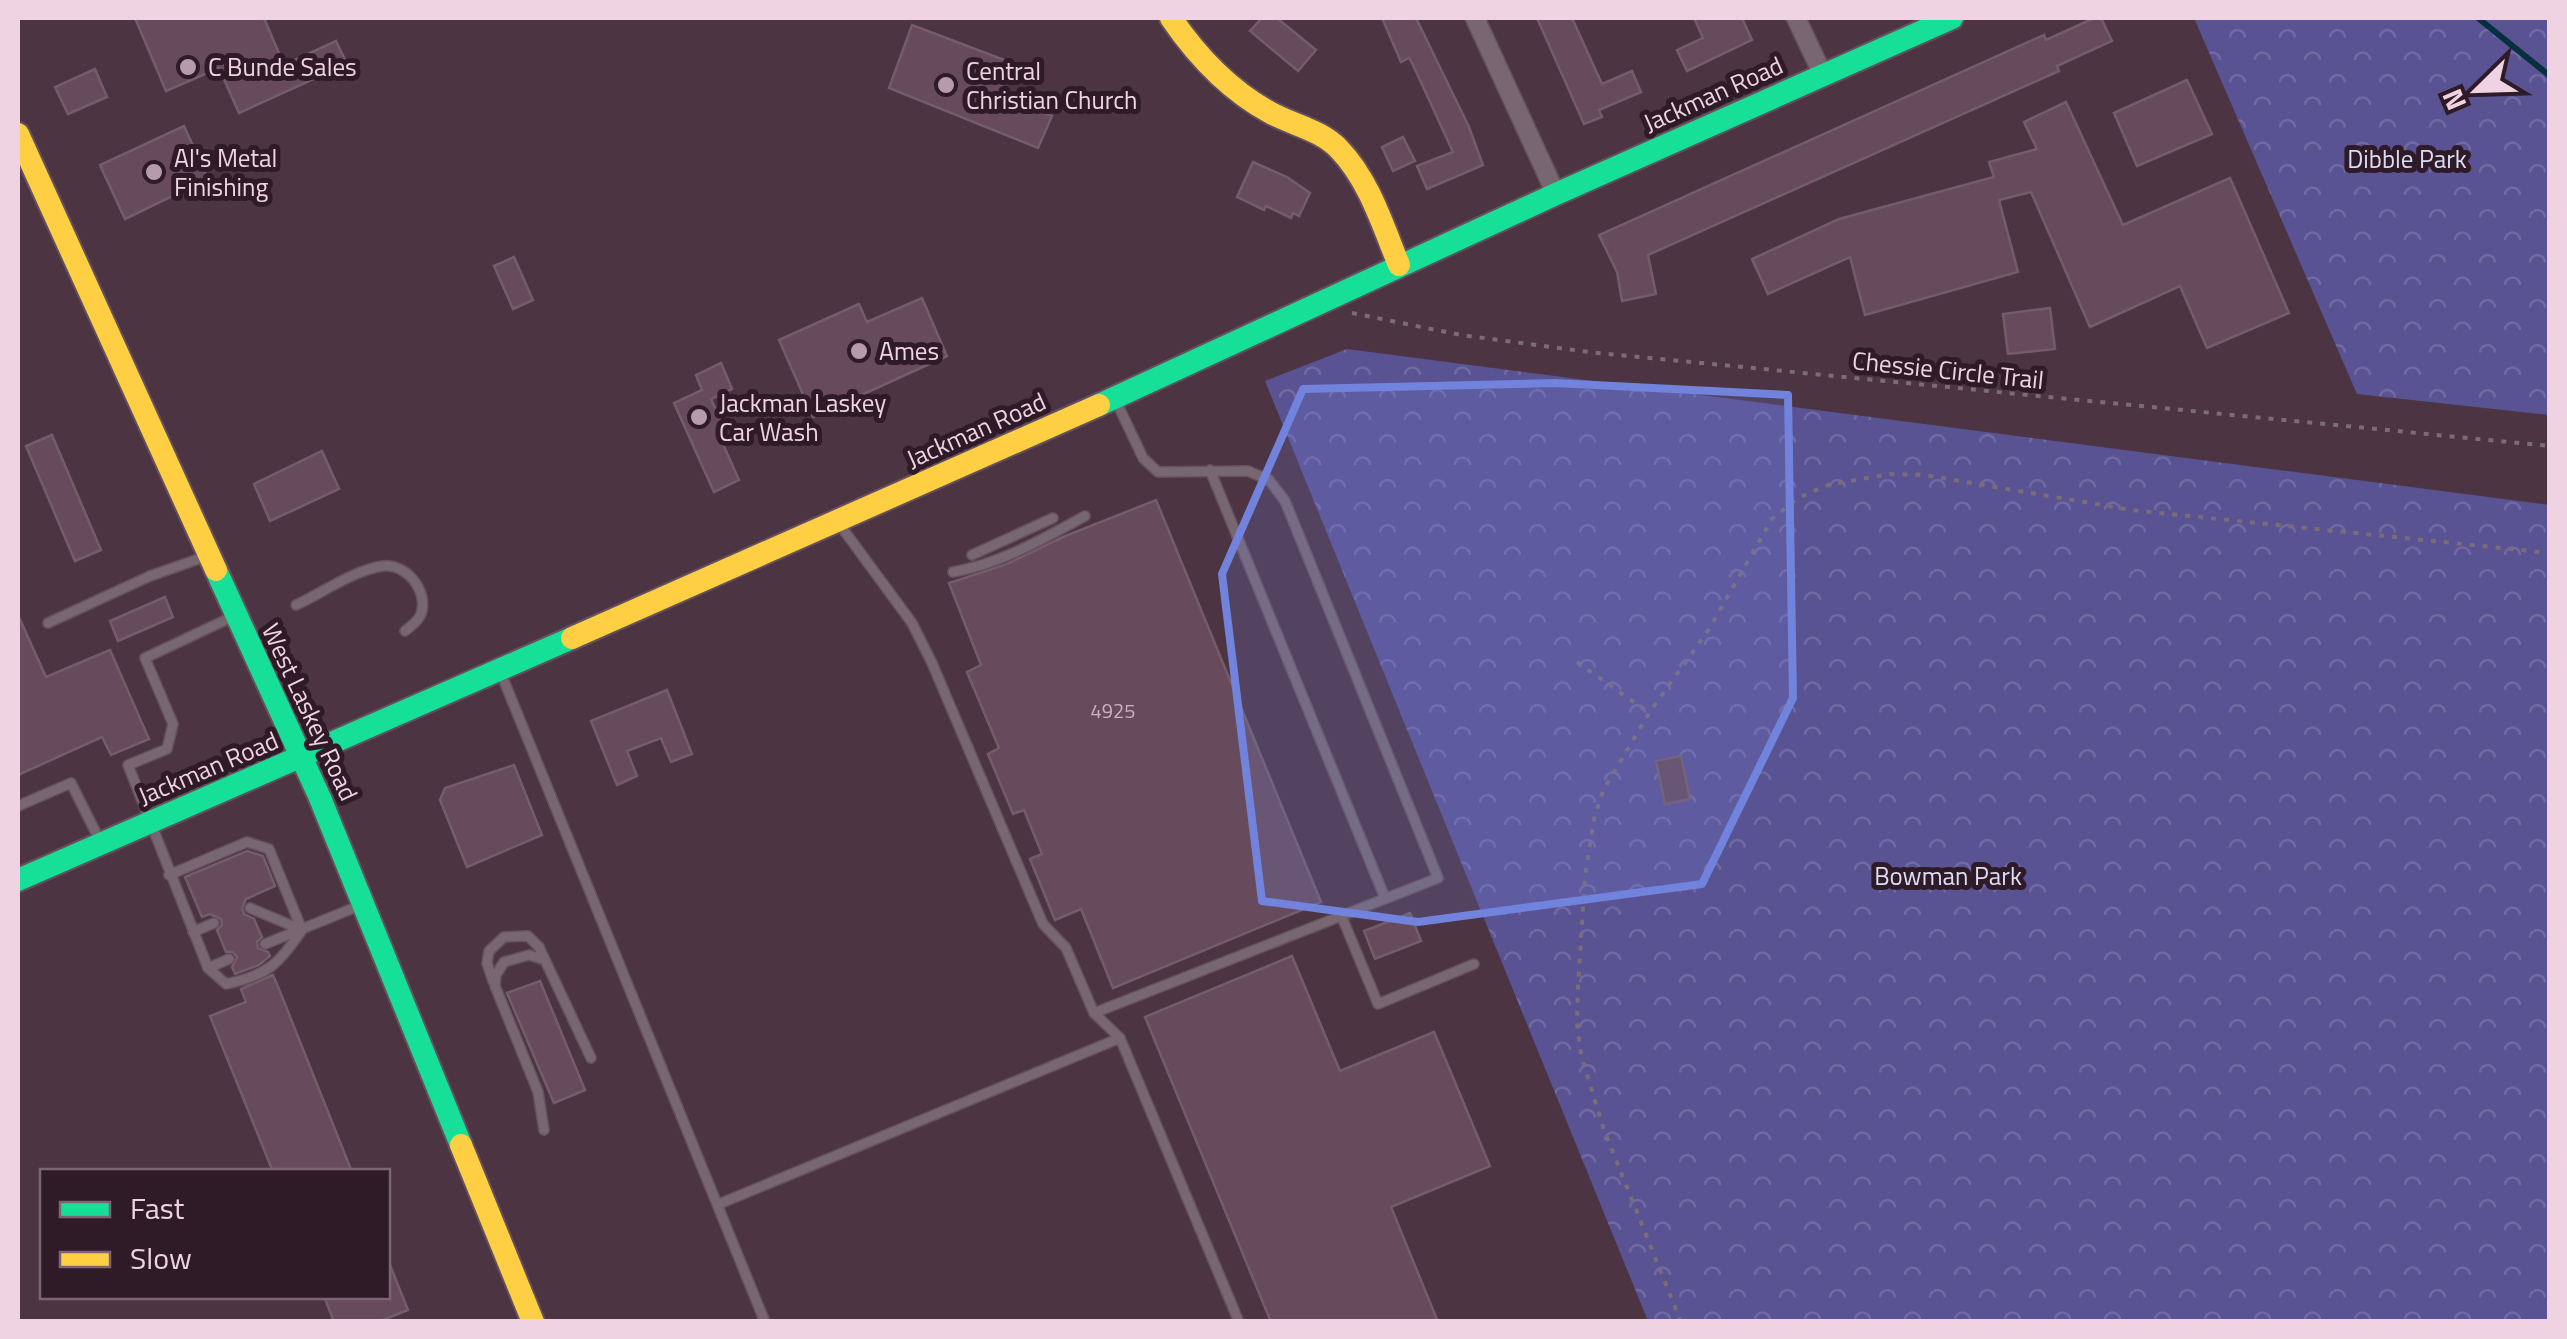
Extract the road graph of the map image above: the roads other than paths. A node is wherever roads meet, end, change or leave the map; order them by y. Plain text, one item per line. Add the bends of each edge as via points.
1 (1171, 18) edge
2 (1476, 18) edge
3 (1796, 18) edge
4 (1952, 18) edge
5 (1822, 76) junction
6 (18, 134) edge
7 (1556, 194) junction
8 (1399, 265) junction
9 (1115, 398) junction
10 (1210, 470) junction
11 (1085, 516) dead end
12 (1053, 518) dead end
13 (837, 522) junction
14 (210, 555) junction
15 (972, 555) dead end
16 (953, 572) dead end
17 (296, 606) dead end
18 (235, 615) junction
19 (48, 622) dead end
20 (405, 631) dead end
21 (499, 669) junction
22 (302, 757) junction
23 (18, 806) edge
24 (151, 823) junction
25 (101, 844) junction
26 (169, 875) junction
27 (18, 880) edge
28 (1385, 898) junction
29 (364, 904) junction
30 (250, 908) dead end
31 (1341, 915) junction
32 (214, 923) dead end
33 (302, 930) junction
34 (193, 932) junction
35 (265, 944) dead end
36 (229, 959) dead end
37 (545, 960) junction
38 (1474, 964) dead end
39 (208, 968) junction
40 (494, 986) junction
41 (1094, 1013) junction
42 (1120, 1038) junction
43 (591, 1058) dead end
44 (544, 1130) dead end
45 (719, 1204) junction
46 (534, 1322) edge
47 (765, 1322) edge
48 (1239, 1322) edge

1 - 8 main road via 1224,80 1268,112 1336,145 1361,176
2 - 7 street
3 - 5 street
4 - 5 main road, Jackman Road
5 - 7 main road, Jackman Road
6 - 14 main road, West Laskey Road
7 - 8 main road, Jackman Road
8 - 9 main road, Jackman Road
9 - 10 lane via 1144,458 1158,472
9 - 13 main road, Jackman Road
10 - 28 lane
10 - 28 lane via 1248,471 1269,480 1285,502 1438,878
11 - 16 lane via 992,562
12 - 15 lane
13 - 21 main road, Jackman Road
13 - 41 lane via 912,624 1044,924 1066,948
14 - 18 main road, West Laskey Road
14 - 19 lane
17 - 20 lane via 369,570 393,566 411,576 422,600 420,615
18 - 22 main road, West Laskey Road
18 - 24 lane via 146,658 173,724 167,749 128,765
21 - 22 main road, Jackman Road
21 - 45 lane
22 - 24 main road, Jackman Road
22 - 29 main road, West Laskey Road
23 - 25 lane via 71,784
24 - 25 main road, Jackman Road
24 - 26 lane
25 - 27 main road, Jackman Road
26 - 33 lane via 247,842 269,850
26 - 34 lane
28 - 31 lane
29 - 33 lane
29 - 46 main road, West Laskey Road
30 - 33 lane
31 - 38 lane via 1378,1004
31 - 41 lane
32 - 34 lane
33 - 35 lane
33 - 39 lane via 277,966 240,981 226,984
34 - 39 lane
36 - 39 lane
37 - 40 lane via 529,955 504,962
37 - 40 lane via 528,936 504,937 488,951
37 - 43 lane
40 - 44 lane via 538,1092
41 - 42 lane
42 - 45 lane
42 - 48 lane
45 - 47 lane

